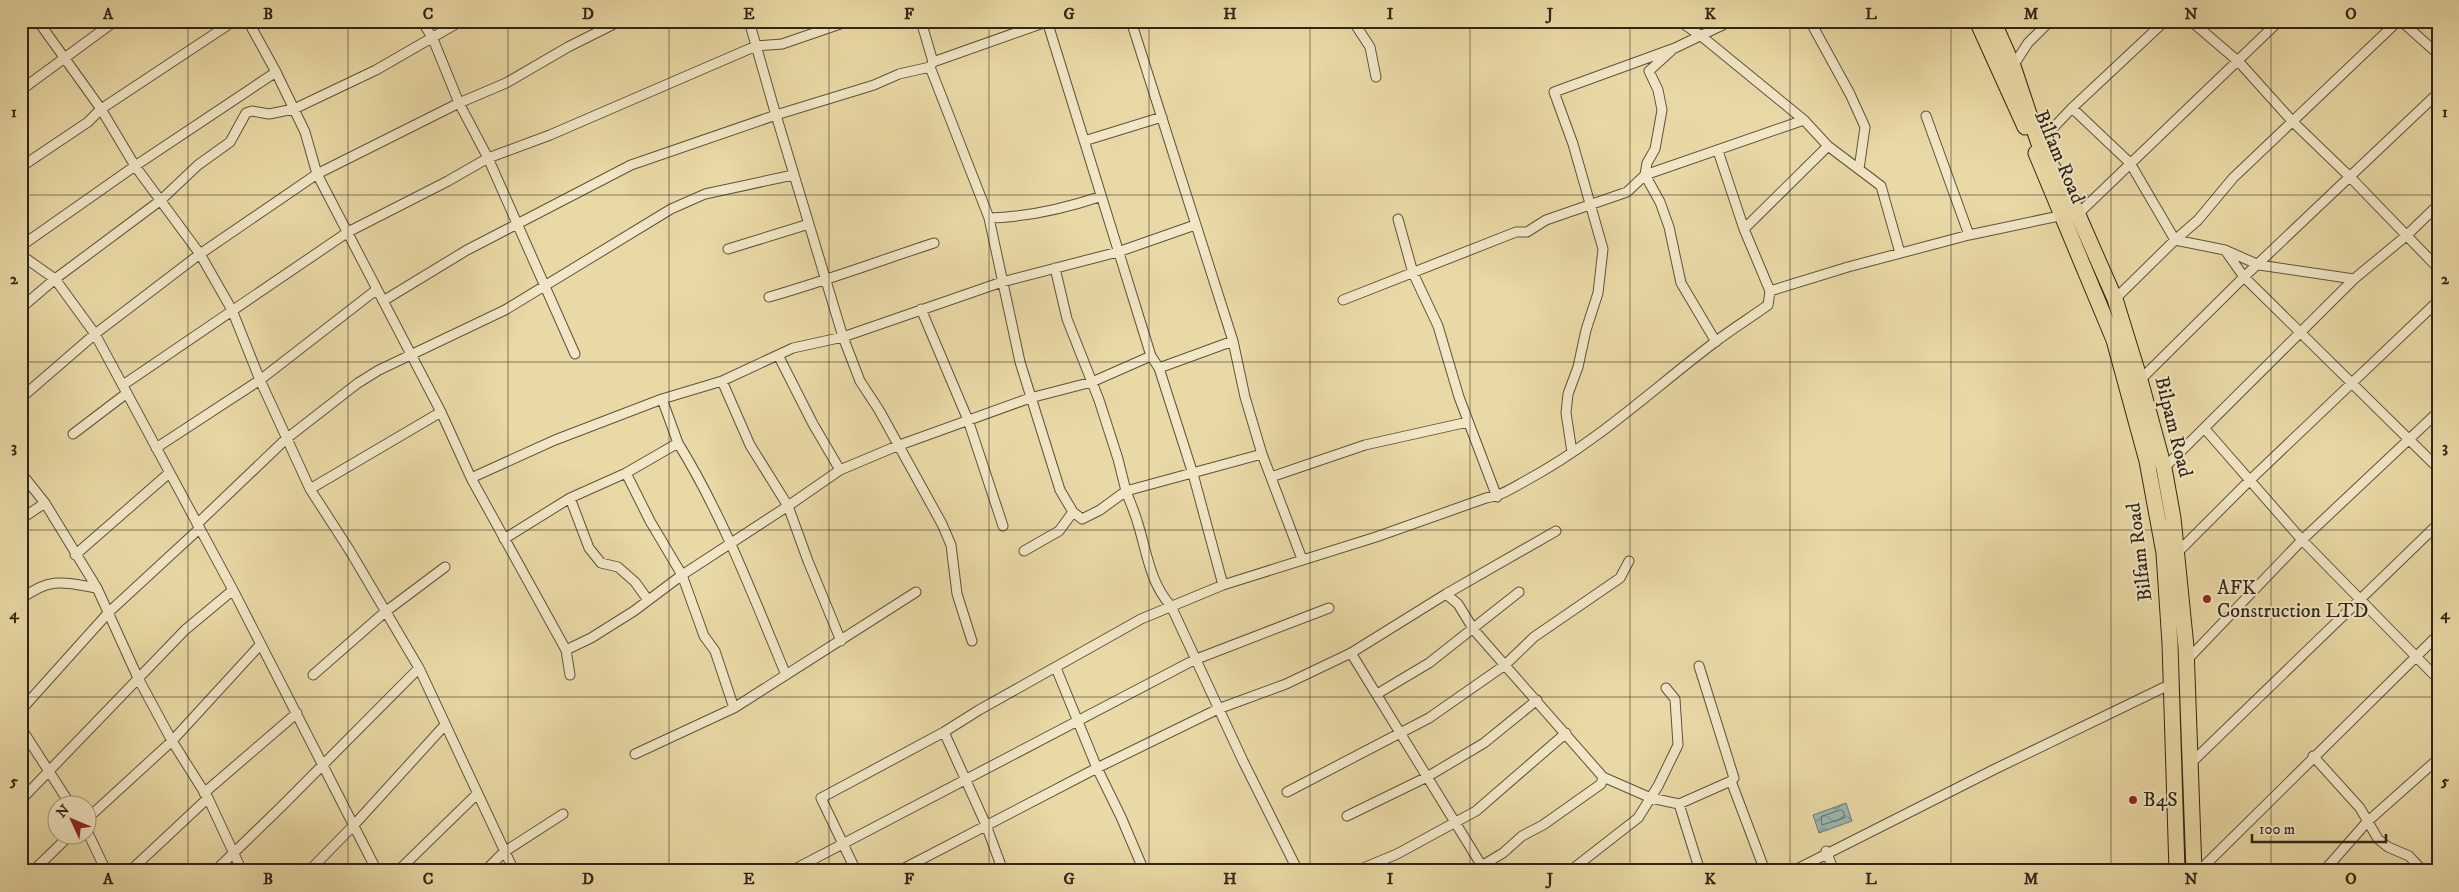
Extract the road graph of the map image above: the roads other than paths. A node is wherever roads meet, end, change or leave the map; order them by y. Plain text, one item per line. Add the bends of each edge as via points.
1 (38, 21) edge
2 (115, 21) edge
3 (234, 21) edge
4 (248, 21) edge
5 (422, 21) edge
6 (461, 21) edge
7 (620, 21) edge
8 (749, 21) edge
9 (849, 21) edge
10 (921, 21) edge
11 (1131, 21) edge
12 (1353, 21) edge
13 (1679, 21) edge
14 (1731, 21) edge
15 (1810, 21) edge
16 (1977, 21) edge
17 (1993, 21) edge
18 (2050, 21) edge
19 (2165, 21) edge
20 (2191, 21) edge
21 (2279, 21) edge
22 (2399, 21) edge
23 (1048, 22) edge
24 (1700, 35) junction
25 (433, 39) junction
26 (756, 46) junction
27 (1675, 48) junction
28 (2438, 54) edge
29 (65, 58) junction
30 (2239, 62) junction
31 (931, 65) junction
32 (2013, 66) junction
33 (276, 72) junction
34 (1376, 78) dead end
35 (21, 90) edge
36 (2438, 93) edge
37 (459, 104) junction
38 (2072, 108) junction
39 (101, 109) junction
40 (294, 109) junction
41 (776, 115) junction
42 (1926, 116) dead end
43 (1162, 118) junction
44 (1804, 120) junction
45 (2293, 122) junction
46 (1084, 141) junction
47 (1828, 146) junction
48 (2036, 146) junction
49 (1718, 151) junction
50 (488, 158) junction
51 (2130, 163) junction
52 (135, 166) junction
53 (21, 167) edge
54 (1859, 169) junction
55 (317, 174) junction
56 (794, 174) junction
57 (1645, 175) junction
58 (2350, 177) junction
59 (1099, 197) dead end
60 (161, 200) junction
61 (1591, 205) junction
62 (2438, 205) edge
63 (2072, 213) junction
64 (989, 218) junction
65 (1398, 219) dead end
66 (809, 224) junction
67 (516, 225) junction
68 (1195, 225) junction
69 (1744, 229) junction
70 (348, 232) junction
71 (1969, 235) junction
72 (2406, 236) junction
73 (2175, 240) junction
74 (934, 243) dead end
75 (21, 246) edge
76 (728, 249) dead end
77 (2225, 250) junction
78 (1118, 252) junction
79 (1900, 253) junction
80 (200, 254) junction
81 (21, 255) edge
82 (2259, 265) junction
83 (1055, 268) junction
84 (2438, 268) edge
85 (1413, 273) junction
86 (2244, 277) junction
87 (55, 279) junction
88 (2354, 279) junction
89 (826, 281) junction
90 (1002, 282) junction
91 (545, 286) junction
92 (376, 290) junction
93 (1770, 291) junction
94 (769, 297) dead end
95 (2114, 299) junction
96 (1343, 300) dead end
97 (2438, 301) edge
98 (382, 302) junction
99 (21, 308) edge
100 (921, 309) junction
101 (232, 310) junction
102 (95, 334) junction
103 (2300, 334) junction
104 (843, 337) junction
105 (1233, 341) junction
106 (1716, 342) junction
107 (575, 354) dead end
108 (410, 355) junction
109 (778, 355) junction
110 (1151, 356) junction
111 (1159, 368) junction
112 (260, 380) junction
113 (722, 380) junction
114 (2140, 380) junction
115 (1092, 382) junction
116 (2351, 382) junction
117 (125, 389) junction
118 (21, 398) edge
119 (1030, 398) junction
120 (662, 399) junction
121 (441, 412) junction
122 (2438, 412) edge
123 (968, 420) junction
124 (1468, 422) junction
125 (2204, 429) junction
126 (73, 434) dead end
127 (286, 439) junction
128 (2409, 440) junction
129 (678, 443) junction
130 (897, 446) junction
131 (156, 448) junction
132 (1572, 452) junction
133 (1262, 454) junction
134 (2164, 468) junction
135 (2438, 468) edge
136 (840, 470) junction
137 (21, 472) edge
138 (626, 473) junction
139 (168, 474) junction
140 (1193, 474) junction
141 (1272, 477) junction
142 (470, 478) junction
143 (2248, 481) junction
144 (310, 489) junction
145 (1126, 491) junction
146 (1497, 497) junction
147 (570, 498) junction
148 (45, 503) junction
149 (788, 506) junction
150 (1073, 512) junction
151 (21, 519) edge
152 (2438, 524) edge
153 (198, 526) junction
154 (1003, 526) dead end
155 (1556, 531) dead end
156 (504, 539) junction
157 (2302, 540) junction
158 (732, 544) junction
159 (1024, 552) dead end
160 (2177, 553) junction
161 (75, 554) junction
162 (1302, 559) junction
163 (1629, 561) dead end
164 (445, 567) dead end
165 (682, 575) junction
166 (1223, 585) junction
167 (97, 588) junction
168 (233, 590) junction
169 (916, 592) dead end
170 (1519, 592) dead end
171 (1446, 594) junction
172 (2360, 598) junction
173 (21, 599) edge
174 (648, 600) junction
175 (1171, 606) junction
176 (1329, 608) dead end
177 (109, 612) junction
178 (385, 612) junction
179 (1474, 630) junction
180 (2438, 635) edge
181 (841, 641) junction
182 (972, 641) dead end
183 (260, 645) junction
184 (566, 650) junction
185 (1351, 653) junction
186 (2416, 656) junction
187 (1194, 660) junction
188 (2186, 662) junction
189 (1505, 665) junction
190 (1699, 666) dead end
191 (418, 668) junction
192 (1056, 668) junction
193 (312, 674) dead end
194 (570, 675) dead end
195 (786, 675) junction
196 (138, 678) junction
197 (2438, 679) edge
198 (2171, 684) junction
199 (1666, 688) dead end
200 (1377, 694) junction
201 (1536, 700) junction
202 (734, 708) junction
203 (1218, 709) junction
204 (21, 710) edge
205 (297, 713) junction
206 (1076, 720) junction
207 (444, 726) junction
208 (21, 728) edge
209 (1400, 731) junction
210 (944, 732) junction
211 (1566, 733) junction
212 (172, 741) junction
213 (635, 754) dead end
214 (2313, 756) junction
215 (2438, 759) edge
216 (324, 764) junction
217 (2190, 764) junction
218 (1097, 768) junction
219 (49, 773) junction
220 (1427, 777) junction
221 (1603, 777) junction
222 (965, 779) junction
223 (1731, 781) junction
224 (1287, 792) dead end
225 (63, 794) edge
226 (477, 794) junction
227 (206, 795) junction
228 (1651, 798) junction
229 (21, 800) edge
230 (1679, 804) junction
231 (98, 809) edge
232 (563, 814) dead end
233 (1347, 816) dead end
234 (1455, 821) junction
235 (2367, 822) junction
236 (354, 825) junction
237 (986, 825) junction
238 (843, 843) junction
239 (61, 844) edge
240 (93, 844) edge
241 (1826, 851) dead end
242 (504, 852) junction
243 (234, 853) junction
244 (1483, 868) edge
245 (1361, 870) dead end
246 (33, 871) edge
247 (106, 871) edge
248 (130, 871) edge
249 (215, 871) edge
250 (242, 871) edge
251 (309, 871) edge
252 (377, 871) edge
253 (398, 871) edge
254 (485, 871) edge
255 (514, 871) edge
256 (791, 871) edge
257 (856, 871) edge
258 (899, 871) edge
259 (1003, 871) edge
260 (1144, 871) edge
261 (1298, 871) edge
262 (1473, 871) edge
263 (1570, 871) edge
264 (1700, 871) edge
265 (1765, 871) edge
266 (1793, 871) edge
267 (1834, 871) edge
268 (2177, 871) edge
269 (2194, 871) edge
270 (2198, 871) edge
271 (2324, 871) edge
272 (2423, 871) edge

1 - 29 street
2 - 29 street
3 - 39 street
4 - 33 street
5 - 25 street
6 - 25 street
7 - 37 street via 506,83
8 - 26 street
9 - 26 street via 782,44
10 - 31 street
11 - 43 street
12 - 34 street via 1370,47
13 - 24 street
14 - 24 street
15 - 54 street via 1865,127
16 - 48 main road, Bilfam Road
17 - 32 main road, Bilpam Road
18 - 32 street via 2028,43
19 - 38 street
20 - 30 street
21 - 30 street
22 - 28 street
22 - 45 street
23 - 31 street
23 - 46 street
24 - 27 street
24 - 44 street
25 - 37 street
25 - 40 street
26 - 41 street
26 - 50 street via 550,135
27 - 57 street via 1649,71 1658,90 1662,110
27 - 61 street via 1554,92
29 - 35 street
29 - 39 street
30 - 45 street
30 - 51 street
31 - 41 street
31 - 64 street
32 - 48 main road, Bilpam Road
33 - 40 street
33 - 52 street
36 - 58 street
37 - 50 street
37 - 55 street
38 - 48 street
38 - 51 street
39 - 52 street
39 - 53 street via 88,122
40 - 55 street via 305,132
40 - 60 street via 269,114 246,113 230,142 198,165
41 - 56 street
41 - 67 street via 631,164
41 - 104 street
42 - 71 street
43 - 46 street
43 - 68 street
44 - 47 street
44 - 49 street
45 - 58 street
45 - 73 street via 2233,178 2198,220
46 - 78 street
47 - 54 street
47 - 69 street
48 - 63 main road, Bilpam Road
49 - 57 street
49 - 69 street
50 - 67 street
50 - 70 street
51 - 63 street
51 - 73 street
52 - 60 street
52 - 75 street
54 - 79 street via 1881,186
55 - 70 street
55 - 80 street
56 - 66 street
56 - 91 street via 705,194 671,209
57 - 61 street via 1627,192
57 - 106 street via 1669,227 1681,283
58 - 72 street
58 - 82 street
59 - 64 street via 1021,217
60 - 80 street
60 - 87 street
61 - 85 street
61 - 132 street via 1603,249 1598,293 1568,394 1566,413
62 - 72 street
63 - 71 street
63 - 95 main road, Bilpam Road
63 - 198 main road, Bilfam Road via 2114,340 2147,461 2162,535
64 - 90 street
65 - 85 street
66 - 76 street
66 - 89 street
67 - 91 street
67 - 98 street via 467,250
68 - 78 street
68 - 105 street
69 - 93 street
70 - 92 street
70 - 101 street
71 - 79 street
72 - 84 street
72 - 88 street
73 - 77 street
73 - 95 street
74 - 89 street
77 - 82 street
77 - 86 street
78 - 83 street
78 - 110 street
79 - 93 street
80 - 101 street
80 - 102 street
81 - 87 street
82 - 86 street
82 - 88 street
83 - 90 street
83 - 115 street via 1067,320
85 - 96 street
85 - 124 street via 1438,326
86 - 103 street
86 - 114 street
87 - 99 street
87 - 102 street
88 - 103 street
89 - 94 street
89 - 104 street
90 - 100 street
90 - 119 street
91 - 107 street
91 - 108 street via 470,328
92 - 98 street
92 - 112 street
93 - 106 street via 1768,306
95 - 114 main road, Bilpam Road
97 - 116 street
98 - 108 street
100 - 104 street
100 - 123 street
101 - 112 street
101 - 117 street
102 - 117 street
102 - 118 street
103 - 116 street
103 - 125 street
104 - 109 street via 793,348
104 - 130 street via 860,382
105 - 111 street
105 - 133 street
106 - 132 street
108 - 121 street
108 - 127 street via 358,383
109 - 113 street
109 - 136 street
110 - 111 street
110 - 115 street
111 - 140 street
112 - 127 street
112 - 131 street
113 - 120 street
113 - 149 street via 750,445
114 - 134 main road, Bilpam Road
115 - 119 street
115 - 145 street
116 - 128 street
116 - 143 street
117 - 126 street
117 - 131 street
119 - 123 street
119 - 150 street via 1060,490
120 - 129 street
120 - 142 street via 555,440
121 - 142 street
121 - 144 street
122 - 128 street
123 - 130 street
123 - 154 street
124 - 141 street via 1365,445
124 - 146 street
125 - 134 street
125 - 143 street
127 - 144 street
127 - 153 street
128 - 135 street
128 - 157 street
129 - 138 street
129 - 158 street via 705,486
130 - 136 street
130 - 182 street via 951,545 956,594
131 - 139 street
132 - 146 street
133 - 140 street
133 - 141 street
134 - 160 main road, Bilpam Road
136 - 149 street
137 - 148 street
138 - 147 street
138 - 165 street via 650,522
139 - 153 street
139 - 161 street
140 - 145 street
140 - 166 street
141 - 162 street
142 - 156 street
143 - 157 street
143 - 160 street
144 - 178 street
145 - 150 street via 1082,519
145 - 175 street via 1150,571 1161,595
146 - 162 street
147 - 156 street
147 - 174 street via 590,548 601,562 618,566
148 - 151 street
148 - 161 street
149 - 158 street
149 - 181 street
150 - 159 street via 1059,531
152 - 172 street
153 - 168 street
153 - 177 street
155 - 171 street
156 - 184 street
157 - 172 street
157 - 188 street
158 - 165 street
158 - 195 street
160 - 188 main road, Bilpam Road
161 - 167 street
162 - 166 street
163 - 189 street via 1620,578 1534,637
164 - 178 street
165 - 174 street
165 - 202 street via 704,636 715,651
166 - 175 street
167 - 173 street via 52,582 34,589
167 - 177 street
168 - 183 street
168 - 196 street via 185,630
169 - 181 street
170 - 179 street
171 - 179 street via 1458,604
171 - 185 street
172 - 186 street
172 - 217 street
174 - 184 street via 591,638
175 - 187 street
175 - 192 street via 1141,619
176 - 187 street
177 - 196 street
177 - 204 street
178 - 191 street
178 - 193 street
179 - 189 street
179 - 200 street via 1430,663
180 - 186 street
181 - 195 street
183 - 205 street
183 - 212 street
184 - 194 street
185 - 200 street
185 - 203 street via 1286,684
186 - 197 street
186 - 214 street
187 - 203 street
187 - 206 street
188 - 217 main road, Bilpam Road
189 - 201 street
189 - 209 street via 1429,718
190 - 223 street via 1734,778
191 - 207 street
191 - 216 street
192 - 206 street
192 - 210 street
195 - 202 street
196 - 212 street
196 - 219 street
198 - 266 street
198 - 268 main road, Bilfam Road
199 - 228 street via 1675,699 1678,744
200 - 209 street
201 - 211 street
201 - 220 street via 1484,743
202 - 213 street
203 - 218 street
203 - 261 street
205 - 216 street
205 - 227 street
206 - 218 street
206 - 222 street
207 - 226 street
207 - 236 street
208 - 219 street
209 - 220 street
209 - 224 street
210 - 222 street
210 - 238 street via 820,798
211 - 221 street
211 - 234 street via 1476,810
212 - 227 street
212 - 231 street
214 - 235 street via 2360,808
214 - 270 street
215 - 235 street
216 - 236 street
216 - 243 street
217 - 269 main road, Bilpam Road
218 - 237 street
218 - 260 street
219 - 225 street
219 - 229 street
220 - 233 street
220 - 234 street
221 - 228 street
221 - 244 street via 1601,784 1544,825 1522,836
222 - 237 street
222 - 238 street
223 - 230 street
223 - 265 street
226 - 242 street
226 - 253 street
227 - 243 street
227 - 248 street
228 - 230 street
228 - 263 street via 1638,818
230 - 264 street
232 - 242 street
234 - 244 street
234 - 245 street
235 - 271 street
235 - 272 street via 2378,839 2409,856
236 - 251 street
236 - 252 street
237 - 258 street
237 - 259 street
238 - 256 street
238 - 257 street
239 - 246 street
240 - 247 street
241 - 267 street
242 - 254 street
242 - 255 street
243 - 249 street
243 - 250 street
244 - 262 street

